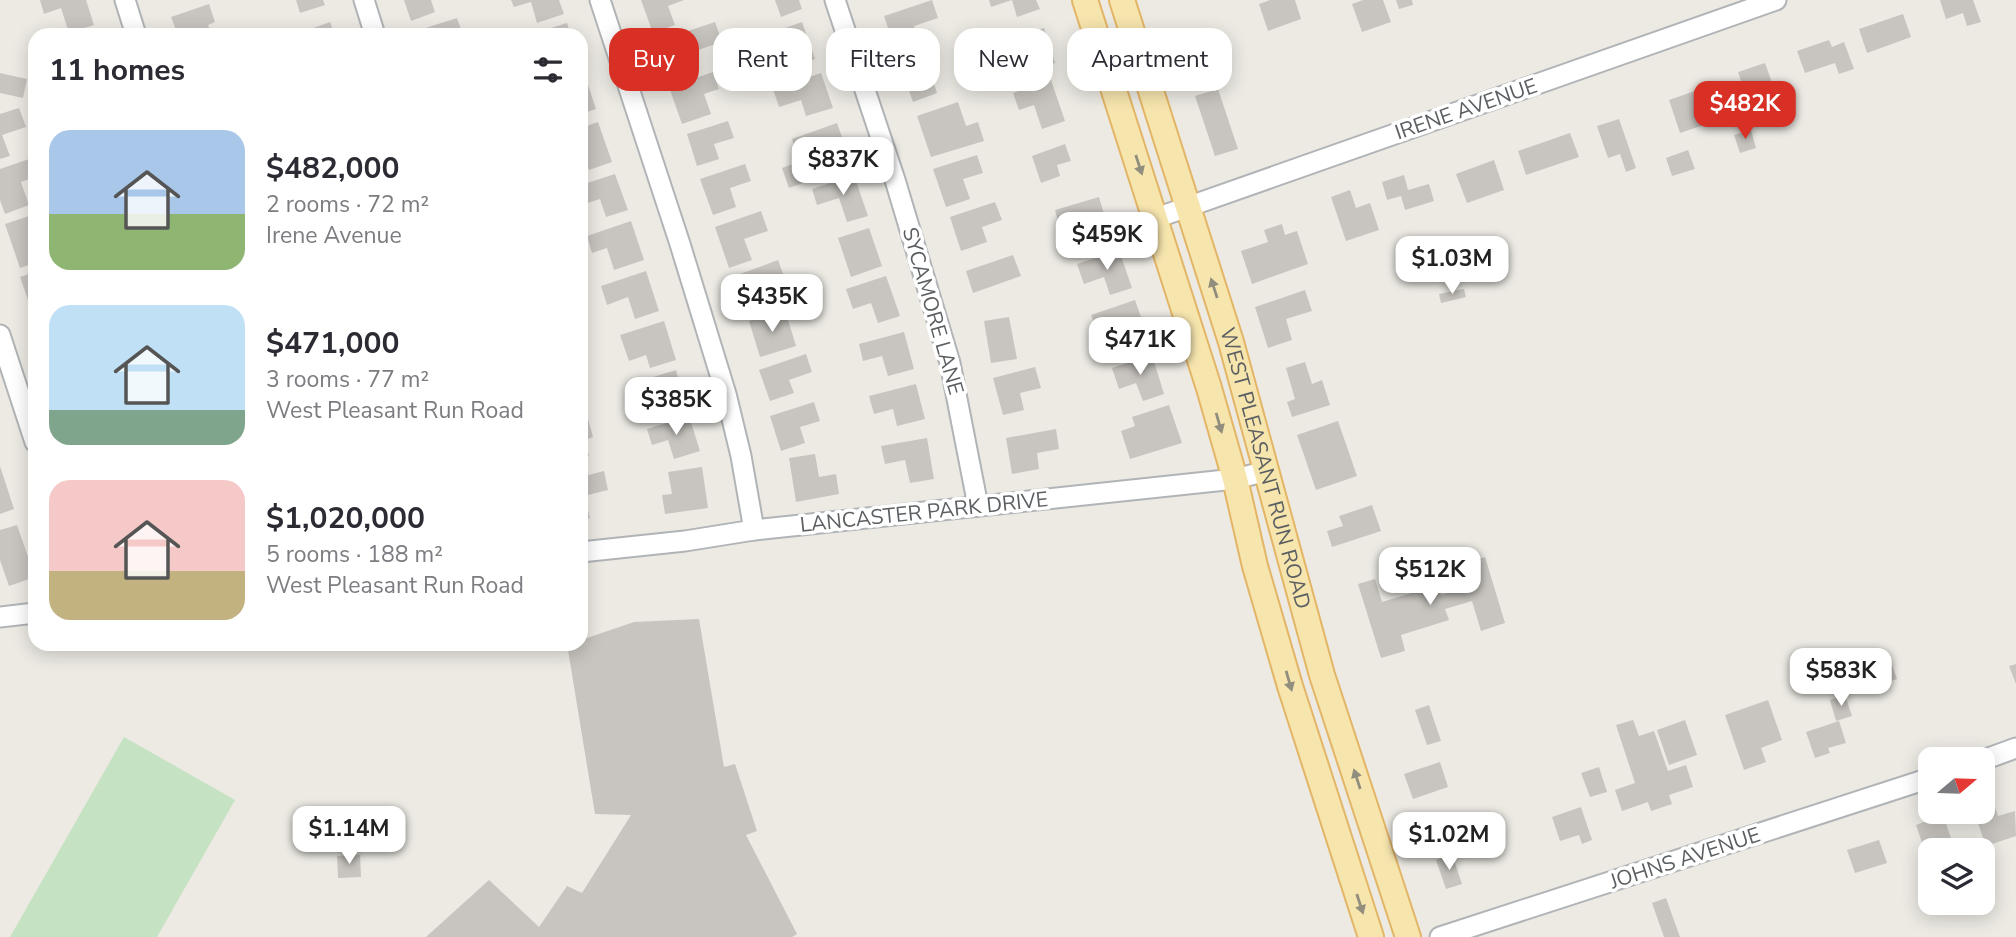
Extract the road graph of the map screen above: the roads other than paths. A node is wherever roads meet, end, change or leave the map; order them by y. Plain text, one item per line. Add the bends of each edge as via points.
1 (125, 0) edge
2 (364, 0) edge
3 (600, 0) edge
4 (835, 0) edge
5 (1086, 0) edge
6 (1122, 0) edge
7 (1776, 0) edge
8 (134, 28) edge
9 (373, 28) edge
10 (1188, 206) junction
11 (1156, 218) junction
12 (0, 335) edge
13 (28, 421) edge
14 (1267, 471) junction
15 (1235, 479) junction
16 (978, 506) junction
17 (754, 530) junction
18 (588, 551) edge
19 (28, 615) edge
20 (0, 617) edge
21 (1331, 702) junction
22 (1298, 712) junction
23 (2016, 748) edge
24 (1995, 756) edge
25 (1918, 782) edge
26 (1371, 937) edge
27 (1408, 937) edge
28 (1440, 937) edge

1 - 8 street
2 - 9 street
3 - 17 street via 726,394
4 - 16 street, SYCAMORE LANE via 947,351
5 -> 11 main road, WEST PLEASANT RUN ROAD
6 - 10 main road, WEST PLEASANT RUN ROAD
7 - 10 street, IRENE AVENUE
10 - 11 street, IRENE AVENUE
14 -> 10 main road, WEST PLEASANT RUN ROAD
11 -> 15 main road, WEST PLEASANT RUN ROAD
12 - 13 street
14 - 15 street, LANCASTER PARK DRIVE
14 - 21 main road, WEST PLEASANT RUN ROAD
15 - 16 street, LANCASTER PARK DRIVE
15 -> 22 main road, WEST PLEASANT RUN ROAD
16 - 17 street, LANCASTER PARK DRIVE
17 - 18 street, LANCASTER PARK DRIVE
19 - 20 street
21 - 22 main road
27 -> 21 main road, WEST PLEASANT RUN ROAD
22 -> 26 main road, WEST PLEASANT RUN ROAD
23 - 24 street
25 - 28 street, JOHNS AVENUE

